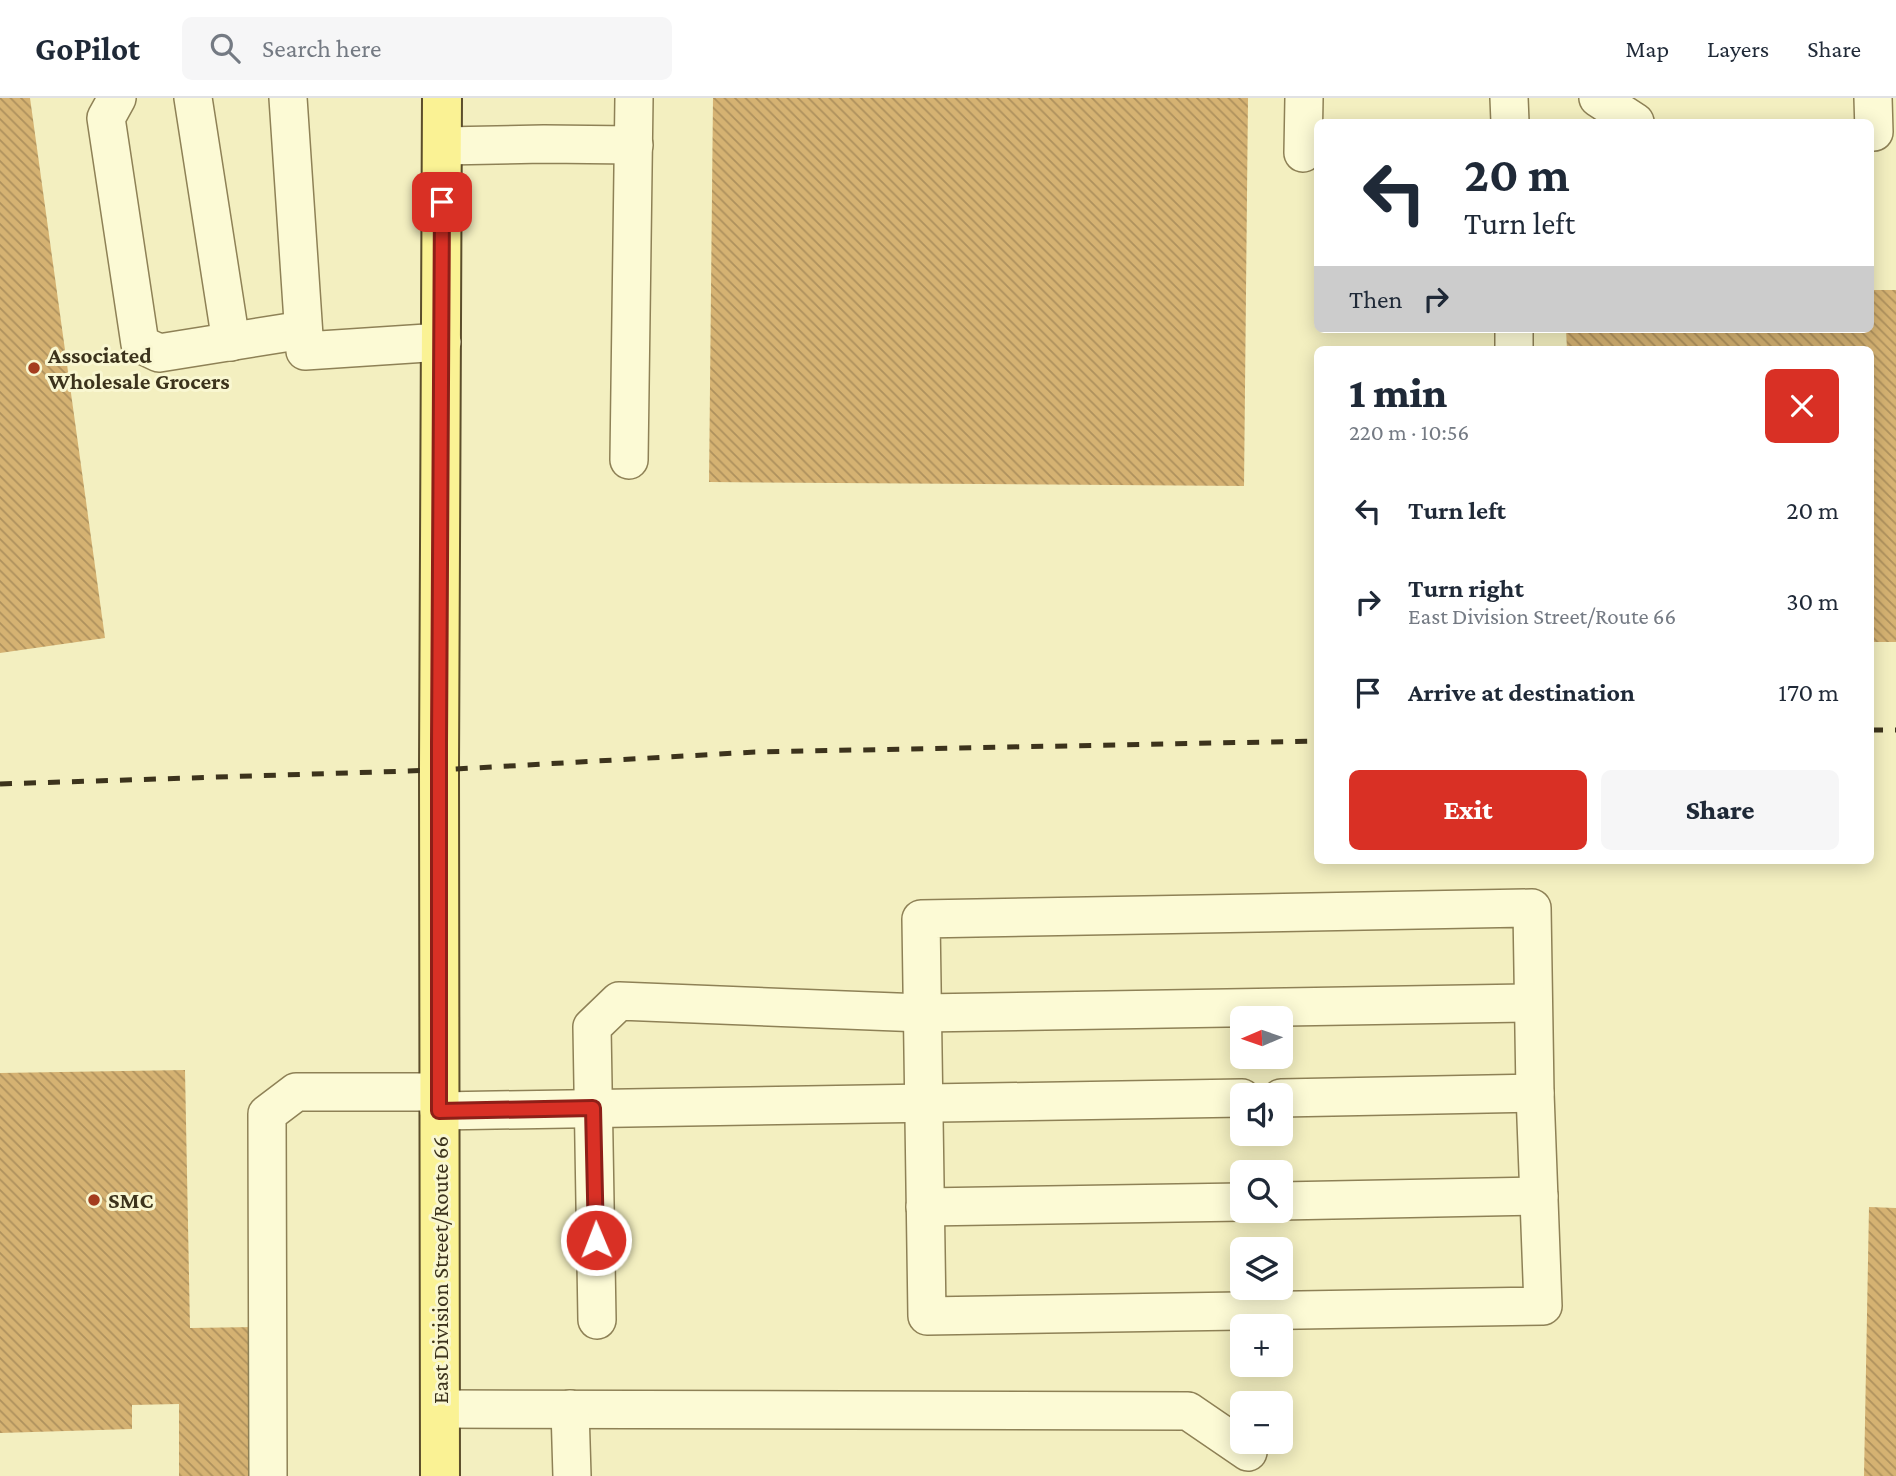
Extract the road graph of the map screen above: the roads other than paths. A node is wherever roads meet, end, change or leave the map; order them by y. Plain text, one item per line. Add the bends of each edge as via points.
1 (117, 98) edge
2 (193, 98) edge
3 (288, 98) edge
4 (442, 98) edge
5 (634, 98) edge
6 (1304, 98) edge
7 (1509, 98) edge
8 (1598, 98) edge
9 (1874, 98) edge
10 (1510, 119) edge
11 (1630, 119) edge
12 (1874, 119) edge
13 (634, 145) junction
14 (443, 146) junction
15 (1303, 153) dead end
16 (303, 330) junction
17 (231, 342) junction
18 (442, 342) junction
19 (629, 460) dead end
20 (1533, 1003) junction
21 (922, 1013) junction
22 (1535, 1094) junction
23 (1293, 1097) edge
24 (1230, 1098) edge
25 (439, 1102) junction
26 (924, 1103) junction
27 (593, 1108) junction
28 (1539, 1196) junction
29 (1293, 1201) edge
30 (1230, 1202) edge
31 (925, 1207) junction
32 (597, 1320) dead end
33 (441, 1409) junction
34 (570, 1409) junction
35 (1230, 1440) edge
36 (268, 1476) edge
37 (440, 1476) edge
38 (572, 1476) edge

1 - 17 lane via 106,118 140,344 159,353
2 - 17 lane
3 - 16 lane
4 - 14 main road, East Division Street/Route 66
5 - 13 lane
6 - 15 lane
7 - 10 lane
8 - 11 lane
9 - 12 lane
13 - 14 lane
13 - 19 lane
14 - 18 main road, East Division Street/Route 66
16 - 17 lane
16 - 18 lane via 305,351
18 - 25 main road, East Division Street/Route 66
20 - 21 lane
20 - 21 lane via 1532,908 1518,908 921,919
20 - 22 lane
21 - 26 lane
21 - 27 lane via 619,1001 592,1027
22 - 23 lane
22 - 28 lane
24 - 26 lane
25 - 27 lane
25 - 33 main road, East Division Street/Route 66
25 - 36 lane via 296,1092 267,1114
26 - 27 lane
26 - 31 lane
27 - 32 lane
28 - 29 lane
28 - 31 lane via 1543,1306 927,1316
30 - 31 lane
33 - 34 lane
33 - 37 main road, East Division Street/Route 66
34 - 35 lane via 1188,1411
34 - 38 lane

